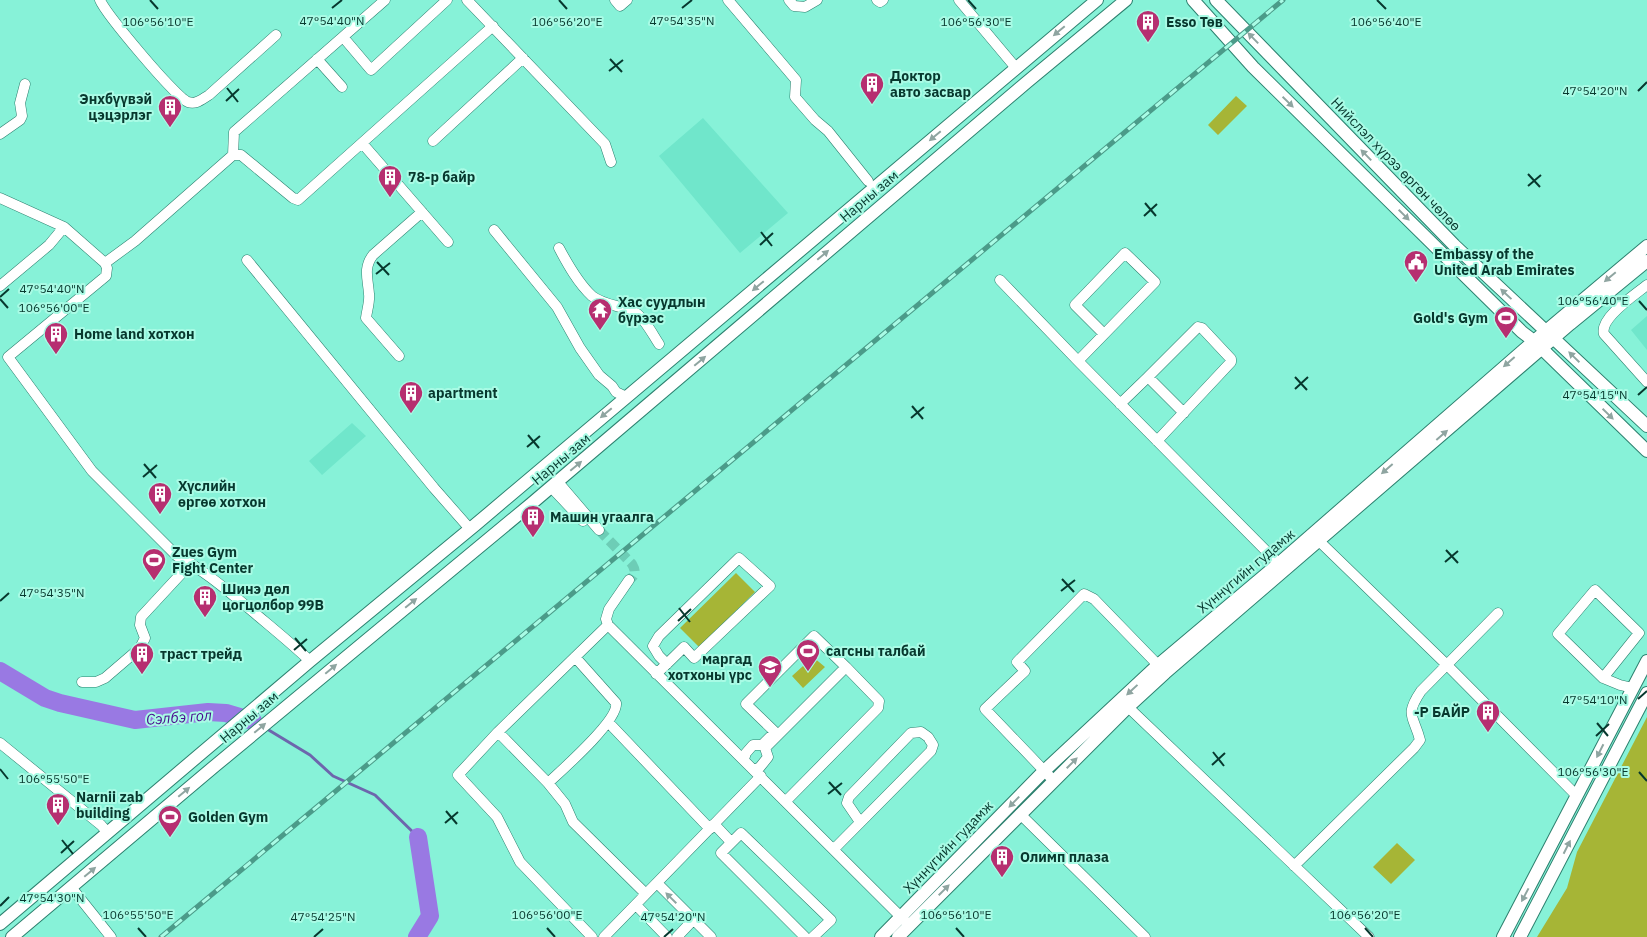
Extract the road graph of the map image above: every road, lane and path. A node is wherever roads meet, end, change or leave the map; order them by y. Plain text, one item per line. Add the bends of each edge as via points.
1 (100, 0) edge
2 (385, 0) edge
3 (447, 0) edge
4 (467, 0) edge
5 (615, 0) edge
6 (626, 0) edge
7 (728, 0) edge
8 (789, 0) edge
9 (816, 0) edge
10 (877, 0) edge
11 (883, 0) edge
12 (959, 0) edge
13 (1097, 0) edge
14 (1126, 0) edge
15 (1192, 0) edge
16 (1216, 0) edge
17 (493, 26) junction
18 (276, 34) dead end
19 (343, 37) junction
20 (317, 58) junction
21 (523, 58) junction
22 (1016, 68) junction
23 (25, 84) dead end
24 (342, 87) dead end
25 (0, 134) edge
26 (433, 140) dead end
27 (362, 143) junction
28 (233, 155) junction
29 (611, 162) dead end
30 (868, 181) dead end
31 (0, 198) edge
32 (422, 212) junction
33 (836, 221) junction
34 (64, 227) junction
35 (494, 230) dead end
36 (848, 234) junction
37 (448, 242) dead end
38 (1647, 246) edge
39 (559, 248) dead end
40 (247, 260) dead end
41 (1647, 261) edge
42 (105, 263) junction
43 (1000, 280) dead end
44 (1647, 285) edge
45 (0, 286) edge
46 (1104, 334) junction
47 (1551, 335) junction
48 (659, 344) dead end
49 (1538, 345) junction
50 (399, 356) dead end
51 (4, 360) edge
52 (1078, 361) junction
53 (1148, 377) junction
54 (1647, 382) edge
55 (626, 397) junction
56 (1120, 404) junction
57 (1184, 412) junction
58 (1647, 426) edge
59 (1157, 441) junction
60 (1647, 451) edge
61 (554, 484) junction
62 (472, 527) junction
63 (596, 531) tunnel mouth
64 (488, 540) junction
65 (1319, 541) junction
66 (191, 564) junction
67 (1282, 567) junction
68 (629, 580) tunnel mouth
69 (1498, 613) dead end
70 (608, 625) junction
71 (575, 657) junction
72 (310, 661) junction
73 (1647, 661) edge
74 (667, 664) junction
75 (1158, 665) junction
76 (1447, 665) junction
77 (846, 667) junction
78 (656, 674) junction
79 (1603, 678) junction
80 (82, 682) dead end
81 (1633, 688) junction
82 (1647, 693) edge
83 (1128, 707) junction
84 (608, 723) junction
85 (498, 732) junction
86 (0, 743) edge
87 (744, 759) junction
88 (1044, 771) junction
89 (758, 773) junction
90 (1054, 781) junction
91 (548, 783) junction
92 (1576, 795) junction
93 (786, 800) junction
94 (1569, 809) junction
95 (1020, 814) junction
96 (1583, 816) junction
97 (860, 822) junction
98 (712, 826) junction
99 (108, 833) junction
100 (731, 842) junction
101 (834, 849) junction
102 (1294, 866) junction
103 (657, 883) junction
104 (71, 887) junction
105 (646, 894) junction
106 (636, 905) junction
107 (693, 920) junction
108 (905, 921) junction
109 (0, 924) edge
110 (12, 937) edge
111 (111, 937) edge
112 (592, 937) edge
113 (604, 937) edge
114 (667, 937) edge
115 (677, 937) edge
116 (711, 937) edge
117 (805, 937) edge
118 (813, 937) edge
119 (881, 937) edge
120 (898, 937) edge
121 (1145, 937) edge
122 (1369, 937) edge
123 (1503, 937) edge
124 (1520, 937) edge

1 - 18 street via 158,74 189,103 208,95
2 - 19 street
3 - 19 street via 371,70
4 - 17 street
5 - 6 street via 620,6
7 - 30 street via 796,80 795,97 828,131
8 - 9 street via 794,6 805,7
10 - 11 street
12 - 22 street
13 -> 22 main road, Нарны зам
14 - 36 main road, Нарны зам
15 -> 49 main road, Нийслэл хүрээ өргөн чөлөө via 1253,68
47 -> 16 main road, Нийслэл хүрээ өргөн чөлөө via 1454,245
17 - 21 street
17 - 27 street
19 - 20 street
20 - 24 street
20 - 28 street via 234,132
21 - 26 street
21 - 29 street via 605,144
22 -> 33 main road, Нарны зам
23 - 25 street via 20,120
27 - 28 street via 298,200 241,155
27 - 32 street
28 - 42 street
31 - 34 street
32 - 37 street
32 - 50 street via 373,255 366,269 370,296 366,318
33 - 36 main road via 845,224
33 -> 55 main road, Нарны зам
34 - 42 street
34 - 45 street
35 - 55 street via 557,307 600,375 616,392
61 -> 36 main road, Нарны зам
38 -> 47 main road, Хүннүгийн гудамж
39 - 48 street via 571,271 594,297 638,314
40 - 62 street via 428,481
41 - 47 main road, Хүннүгийн гудамж
42 - 51 street via 106,276
43 - 52 street
44 - 54 street via 1611,316 1603,329
46 - 46 street via 1155,282 1125,253 1075,305
46 - 52 street
47 - 49 main road, Хүннүгийн гудамж
58 -> 47 main road, Нийслэл хүрээ өргөн чөлөө
49 -> 60 main road, Нийслэл хүрээ өргөн чөлөө
65 -> 49 main road, Хүннүгийн гудамж
49 -> 67 main road, Хүннүгийн гудамж
51 - 66 street via 92,471 177,556
52 - 56 street
53 - 56 street
53 - 57 street
53 - 57 street via 1198,327 1202,328 1231,362
55 -> 62 main road, Нарны зам
56 - 59 street
57 - 59 street
59 - 67 street
61 - 63 street
61 - 64 main road, Нарны зам
62 - 64 main road via 484,532
62 - 72 main road, Нарны зам
104 -> 64 main road, Нарны зам
65 - 67 main road, Хүннүгийн гудамж
65 - 76 street
66 - 72 street via 238,599
66 - 80 street via 141,617 145,638 140,648 105,678
67 - 75 main road, Хүннүгийн гудамж
67 - 83 main road, Хүннүгийн гудамж
68 - 70 street via 609,609
69 - 76 street
70 - 71 street
70 - 78 street
71 - 84 street via 616,703 617,708
71 - 85 street
72 - 99 main road, Нарны зам
73 - 81 main road
74 - 74 street via 653,646 659,636 739,558 770,586 694,658 684,647
74 - 78 street
75 -> 88 main road, Хүннүгийн гудамж
75 - 88 street via 1094,600 1084,594 1017,662 1025,670 985,708
76 - 92 street
76 - 102 street via 1412,704 1412,717 1420,740 1414,748
77 - 87 street via 814,636 746,704 774,732 762,745 753,745
77 - 89 street via 765,748 768,757
77 - 93 street via 879,701 878,708
78 - 87 street
79 - 79 street via 1558,634 1596,590 1639,633
79 - 81 street
81 -> 92 main road
82 - 96 main road
90 -> 83 main road, Хүннүгийн гудамж
83 - 102 street
84 - 91 street
84 - 98 street
85 - 91 street
85 - 112 street via 458,775 496,817 520,862
86 - 99 street
87 - 89 street
88 - 90 street
88 -> 108 main road, Хүннүгийн гудамж
89 - 93 street
89 - 98 street
90 - 95 main road, Хүннүгийн гудамж
91 - 105 street via 565,804 573,822
92 - 94 main road
93 - 101 street
94 - 96 main road
94 -> 123 main road
108 -> 95 main road, Хүннүгийн гудамж
95 - 121 street
124 -> 96 main road
97 - 97 street via 931,751 933,744 928,737 921,732 911,733 849,797 847,803
97 - 101 street
98 - 100 street
98 - 103 street
99 - 109 main road, Нарны зам
100 - 117 street via 721,853
100 - 118 street via 741,833 830,920
101 - 108 street
102 - 122 street
103 - 105 street
107 -> 103 street
104 - 110 main road, Нарны зам
104 - 111 street
105 - 106 street
106 - 113 street
106 - 114 street
107 - 115 street
107 - 116 street
108 - 119 main road, Хүннүгийн гудамж
108 - 120 main road, Хүннүгийн гудамж

